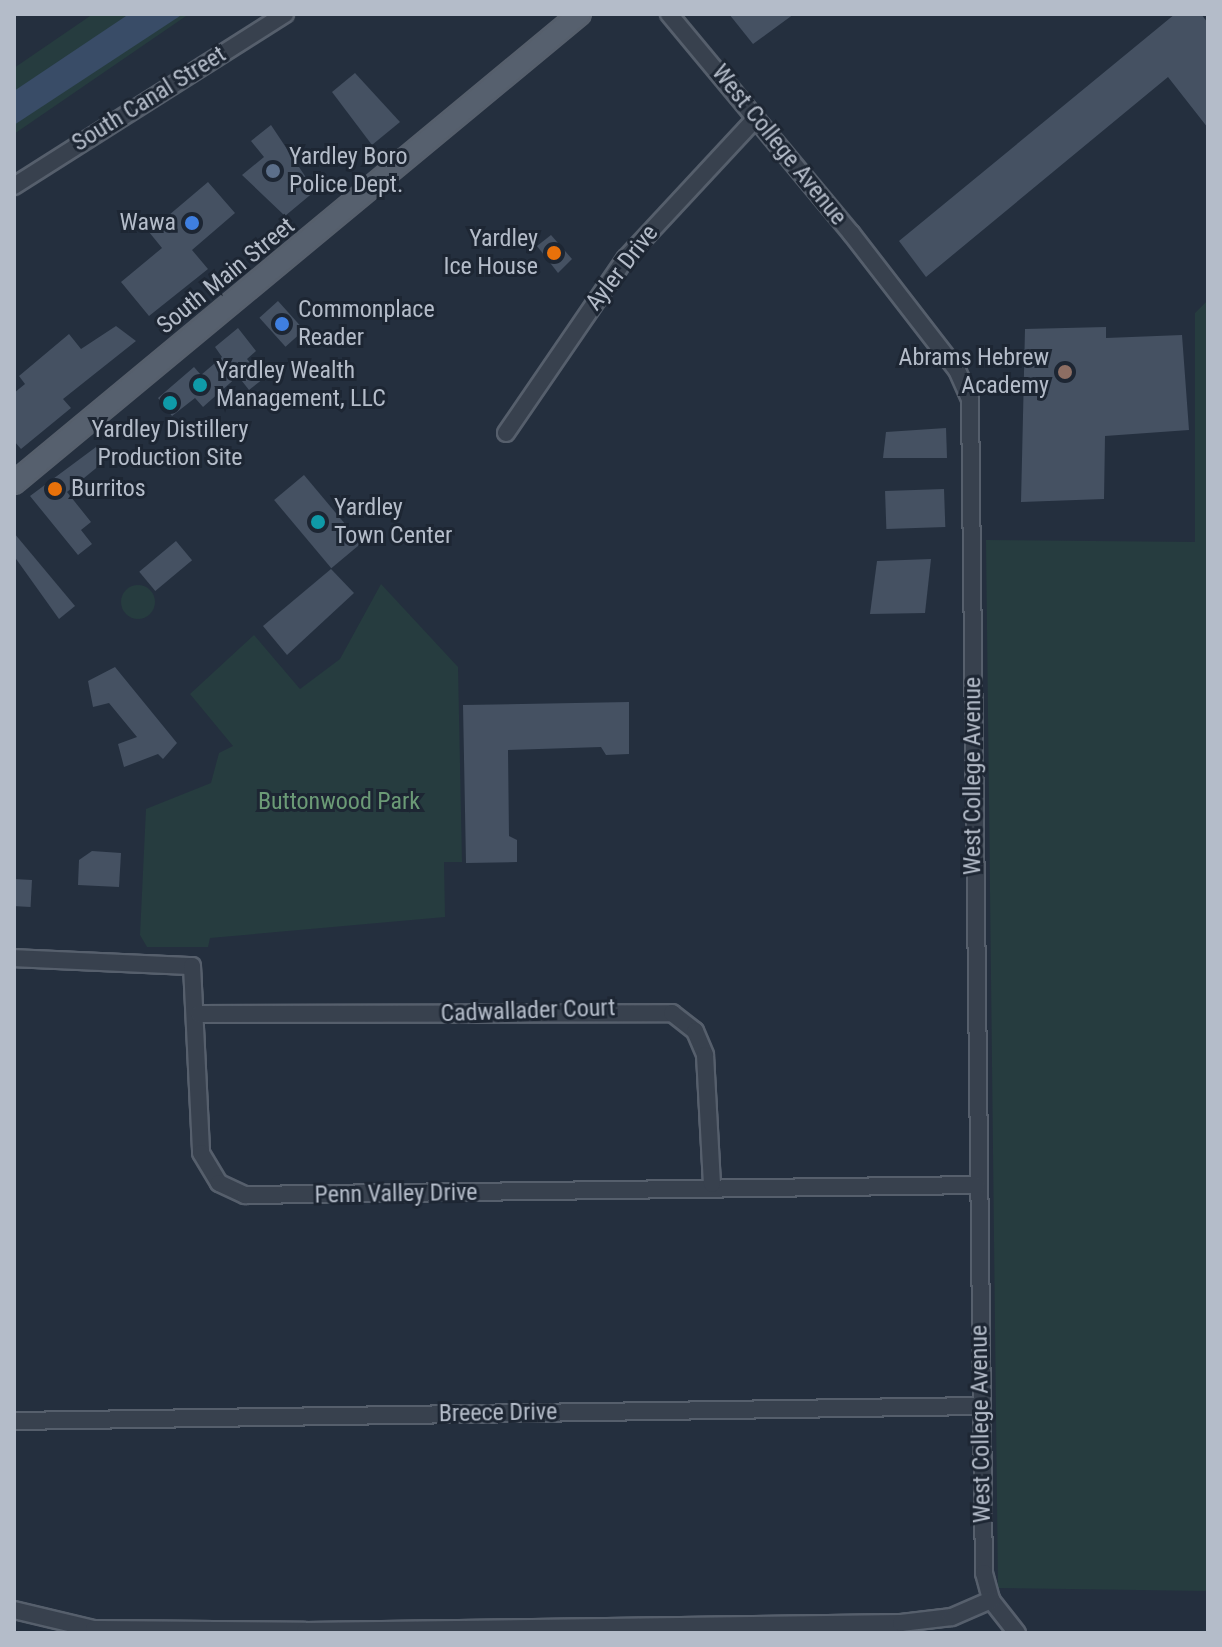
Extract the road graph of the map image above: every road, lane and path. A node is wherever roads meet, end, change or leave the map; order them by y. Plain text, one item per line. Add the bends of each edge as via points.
1 (285, 14) edge
2 (580, 14) edge
3 (669, 14) edge
4 (756, 118) junction
5 (14, 186) edge
6 (506, 433) dead end
7 (14, 483) edge
8 (14, 958) edge
9 (199, 1014) junction
10 (712, 1184) junction
11 (977, 1185) junction
12 (981, 1406) junction
13 (14, 1421) edge
14 (991, 1600) junction
15 (14, 1610) edge
16 (1017, 1633) edge

1 - 5 street, South Canal Street
2 - 7 main road, South Main Street
3 - 4 street, West College Avenue
4 - 6 street, Ayler Drive via 626,258
4 - 11 street, West College Avenue via 957,370 970,399
8 - 9 street, Penn Valley Drive via 192,966
9 - 10 street, Cadwallader Court via 672,1013 695,1031 705,1055
9 - 10 street, Penn Valley Drive via 201,1153 232,1191 267,1197
10 - 11 street, Penn Valley Drive
11 - 12 street, West College Avenue
12 - 13 street, Breece Drive
12 - 14 street, West College Avenue
14 - 15 street via 952,1617 901,1623 305,1631 94,1629
14 - 16 street

